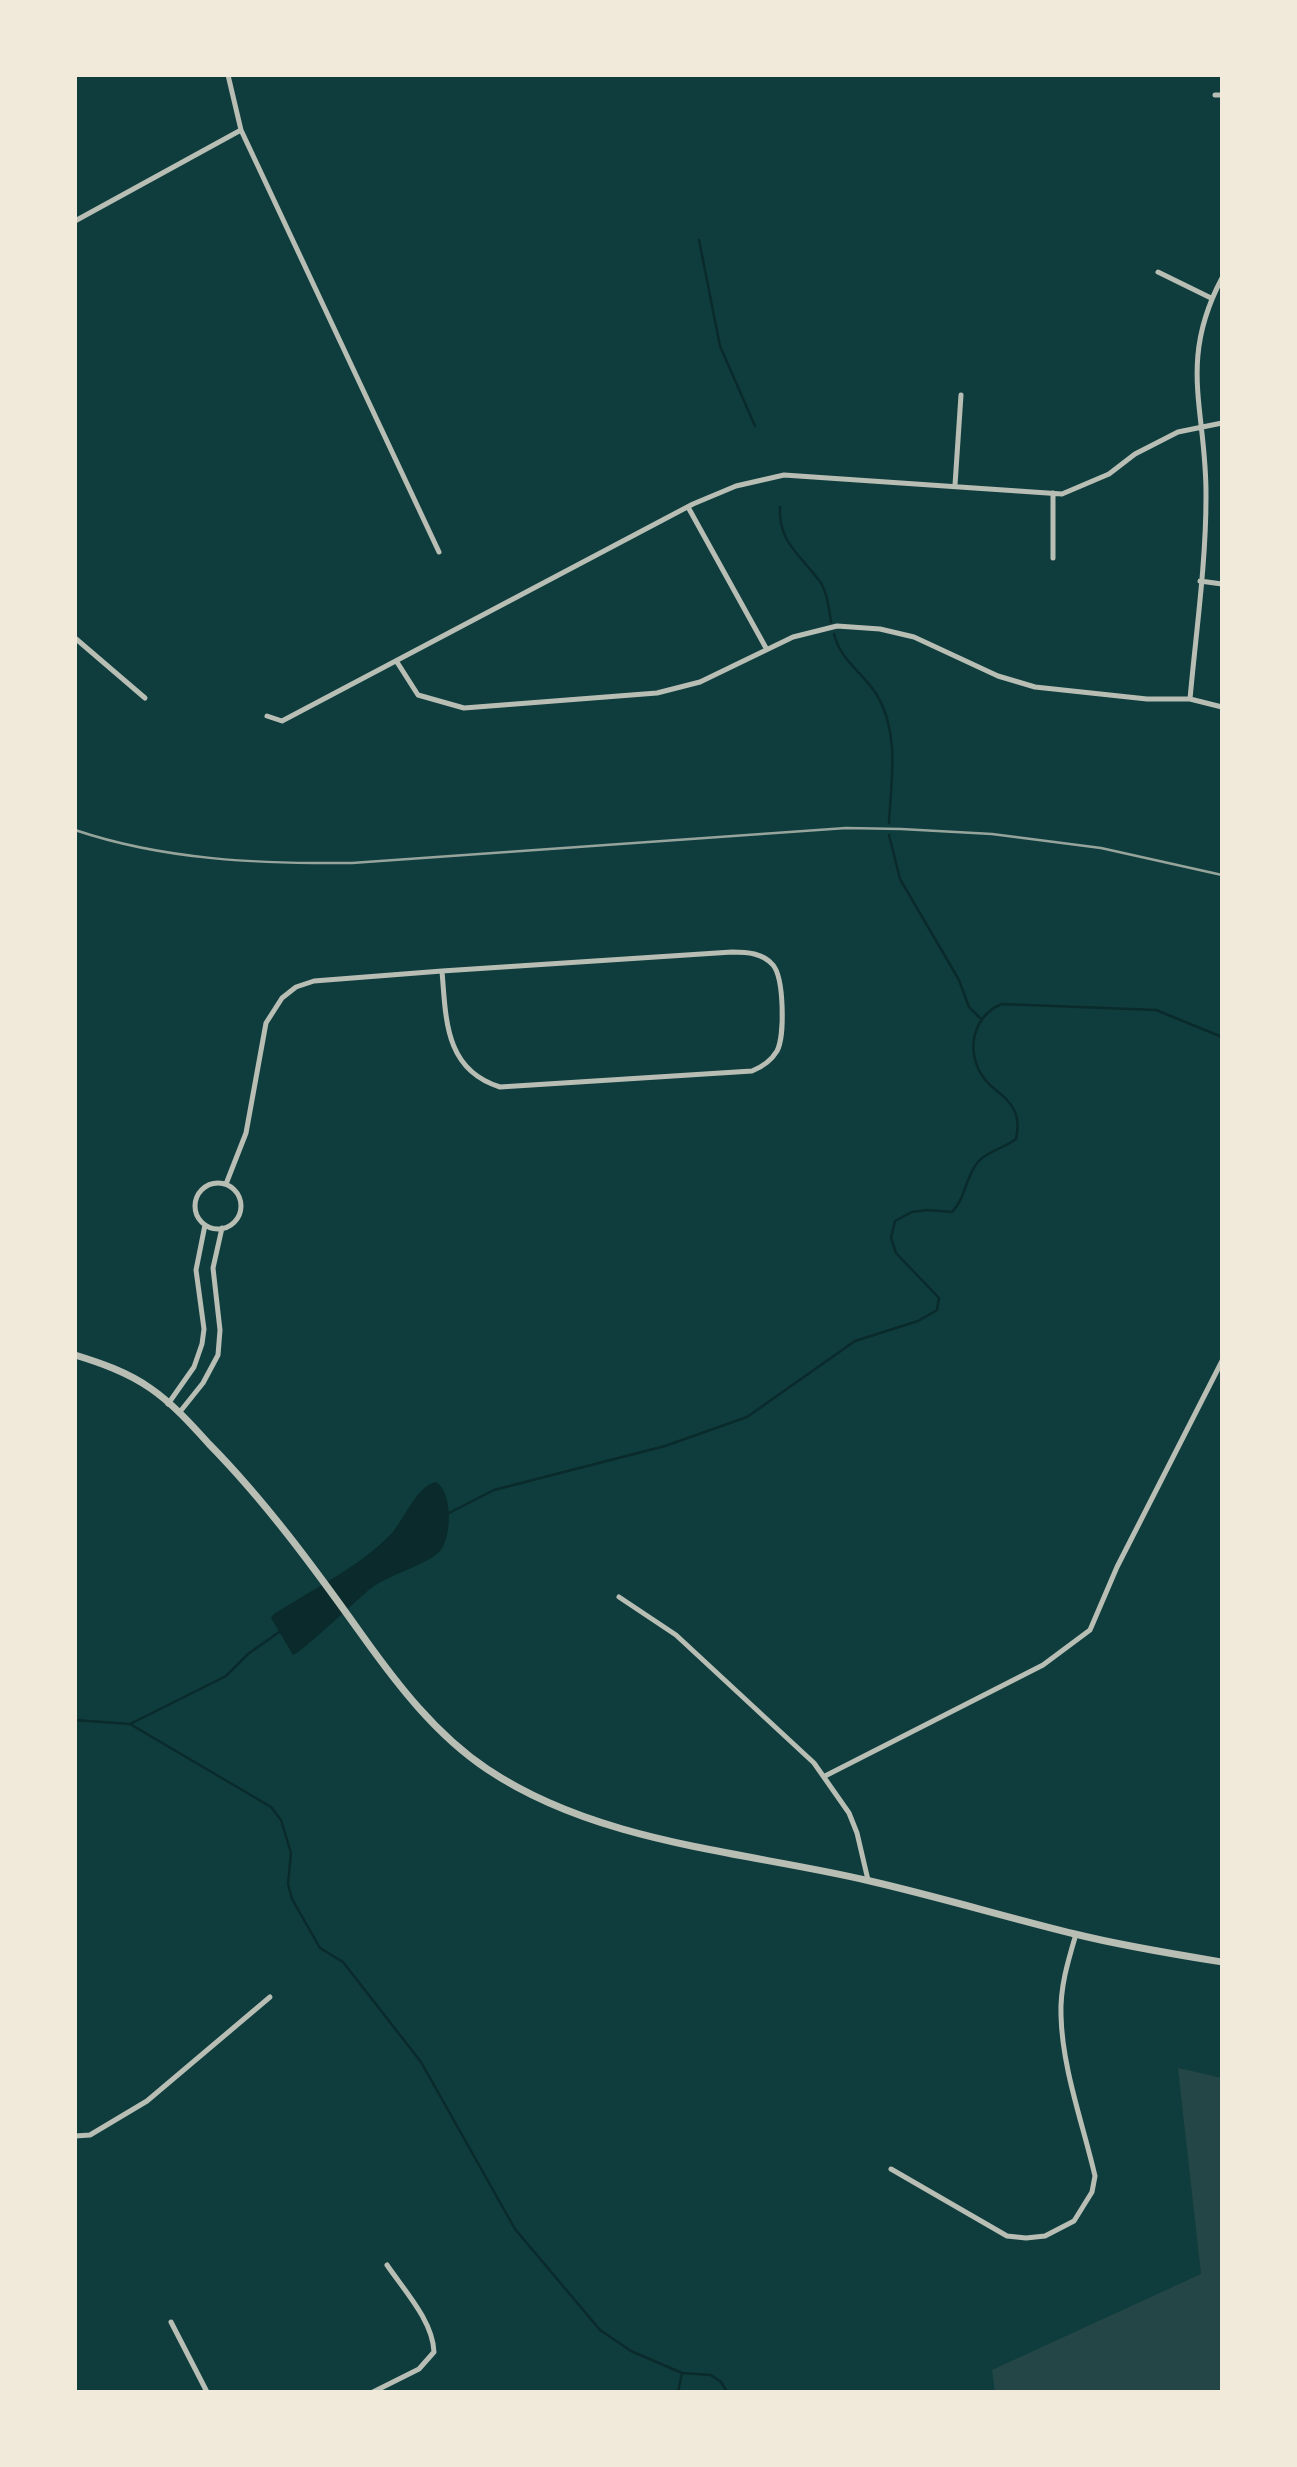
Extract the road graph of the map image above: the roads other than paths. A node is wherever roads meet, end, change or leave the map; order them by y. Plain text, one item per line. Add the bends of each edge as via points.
1 (228, 75) edge
2 (241, 130) junction
3 (75, 221) edge
4 (1158, 272) dead end
5 (1222, 278) edge
6 (1211, 298) junction
7 (961, 395) dead end
8 (1222, 423) edge
9 (1200, 427) junction
10 (955, 485) junction
11 (1053, 493) junction
12 (688, 507) junction
13 (439, 552) dead end
14 (1053, 558) dead end
15 (1200, 581) junction
16 (1222, 584) edge
17 (75, 638) edge
18 (766, 648) junction
19 (397, 662) junction
20 (145, 698) dead end
21 (1190, 699) junction
22 (1222, 707) edge
23 (267, 716) dead end
24 (442, 971) junction
25 (226, 1184) junction
26 (205, 1225) junction
27 (222, 1228) junction
28 (75, 1355) edge
29 (1222, 1361) edge
30 (168, 1404) junction
31 (179, 1413) junction
32 (619, 1597) dead end
33 (825, 1776) junction
34 (868, 1880) junction
35 (1076, 1934) junction
36 (1222, 1962) edge
37 (270, 1997) dead end
38 (75, 2136) edge
39 (891, 2169) dead end
40 (387, 2265) dead end
41 (171, 2322) dead end
42 (207, 2392) edge
43 (373, 2392) edge

1 - 2 street
2 - 3 street
2 - 13 street
4 - 6 street
5 - 6 street
6 - 9 street via 1195,363
7 - 10 street
8 - 9 street
9 - 11 street via 1153,444 1088,484
9 - 15 street via 1206,496
10 - 11 street
10 - 12 street via 783,475 736,486
11 - 14 street
12 - 18 street
12 - 19 street
15 - 16 street
15 - 21 street
17 - 20 street
18 - 19 street via 681,689 464,708 418,695
18 - 21 street via 817,630 860,626 914,638 998,676 1035,687
19 - 23 street via 282,721
21 - 22 street
24 - 24 street via 753,953 772,963 780,977 780,1044 769,1061 752,1071 500,1087 468,1070 450,1045
24 - 25 street via 314,981 282,998 266,1023 246,1133
25 - 26 street via 209,1184 199,1193 195,1209
25 - 27 street via 237,1194 240,1209 233,1222
26 - 27 street
26 - 30 street via 196,1270 202,1344 194,1367
27 - 31 street via 213,1268 218,1355 208,1377
28 - 30 street via 105,1364
29 - 33 street via 1116,1567 1090,1630 1043,1665
30 - 31 street
31 - 34 street via 237,1471 392,1677 450,1740 487,1769 600,1823
32 - 33 street via 676,1635
33 - 34 street via 849,1812
34 - 35 street
35 - 36 street
35 - 39 street via 1063,1984 1061,2014 1095,2176 1092,2192 1074,2221 1045,2236 1007,2236
37 - 38 street via 147,2101 90,2134
40 - 43 street via 414,2303 433,2340 434,2352 419,2369
41 - 42 street

